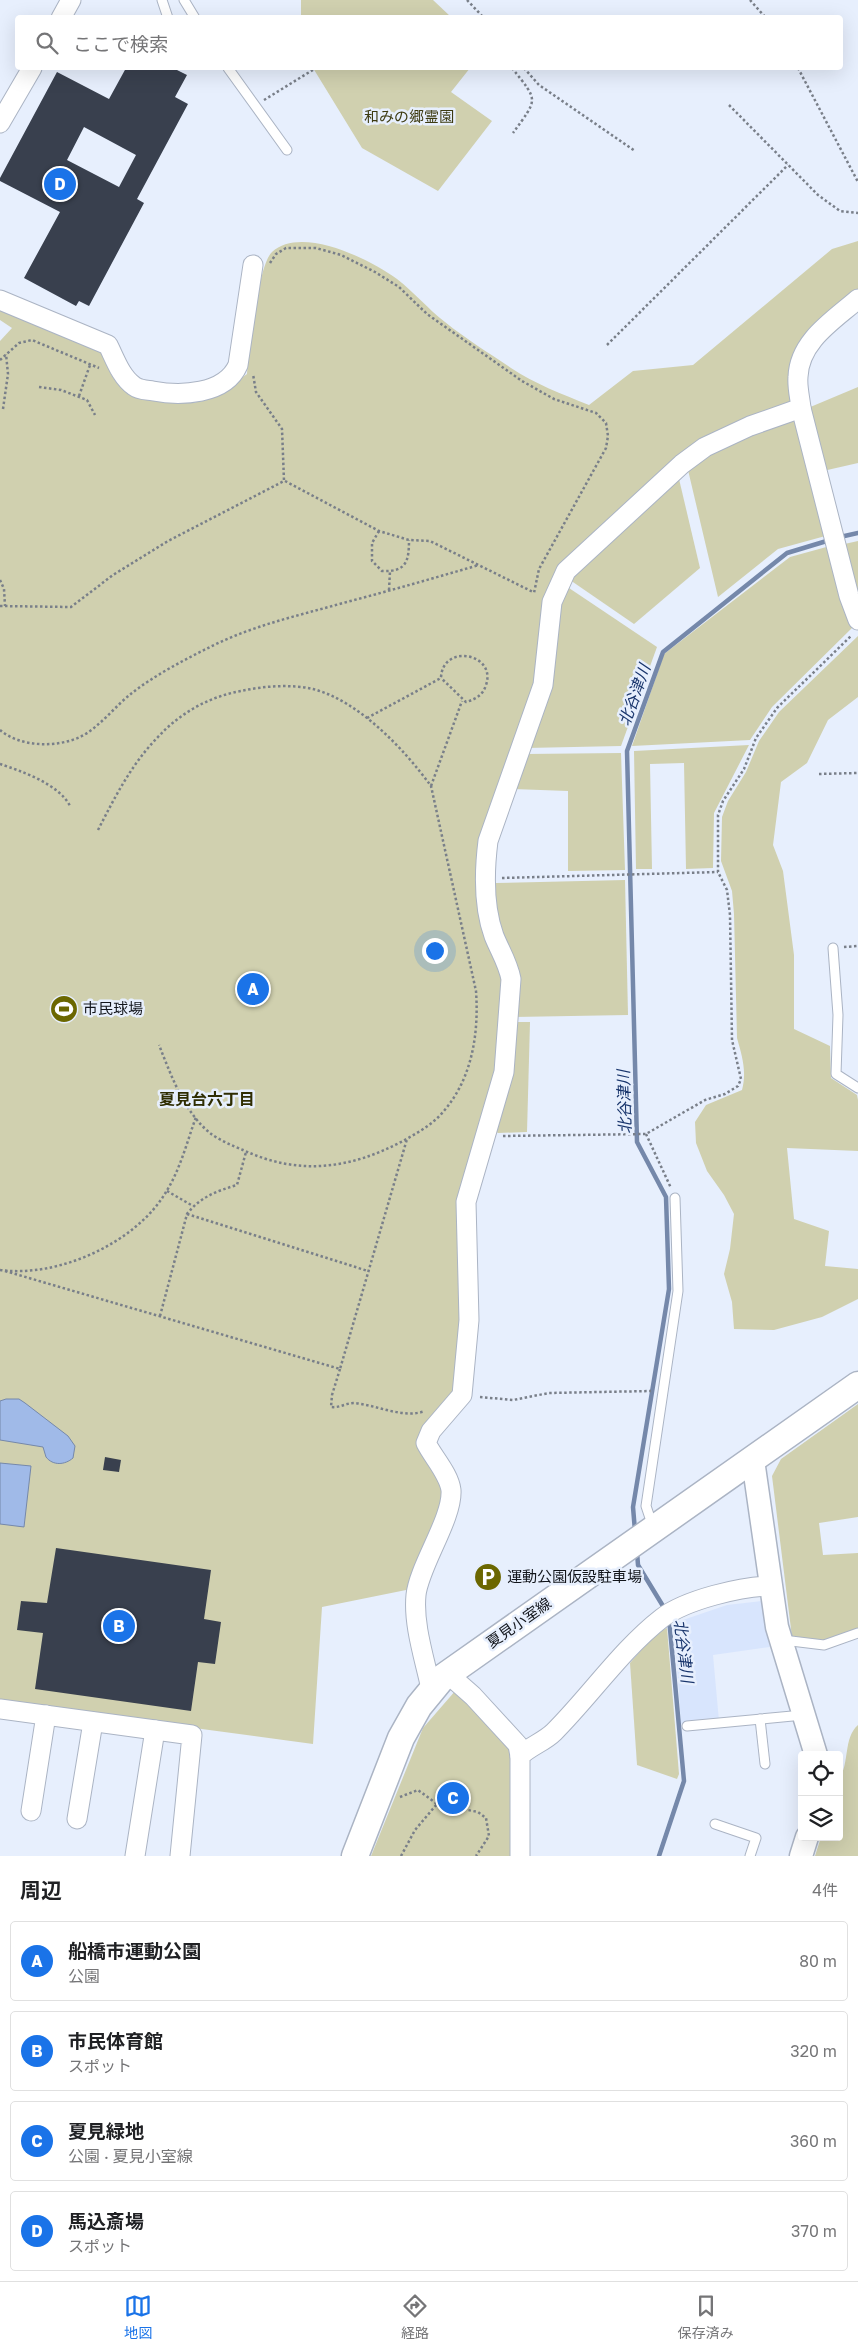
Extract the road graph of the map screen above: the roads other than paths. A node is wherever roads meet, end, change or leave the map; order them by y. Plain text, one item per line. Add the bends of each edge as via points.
1 (71, 0) edge
2 (162, 0) edge
3 (184, 0) edge
4 (63, 15) edge
5 (167, 15) edge
6 (193, 15) edge
7 (31, 70) edge
8 (229, 70) edge
9 (0, 123) edge
10 (287, 150) dead end
11 (261, 268) road end
12 (858, 299) edge
13 (0, 300) edge
14 (801, 408) junction
15 (858, 620) edge
16 (833, 948) dead end
17 (858, 1088) edge
18 (675, 1198) road end
19 (858, 1385) edge
20 (753, 1460) junction
21 (642, 1538) junction
22 (771, 1586) junction
23 (858, 1633) edge
24 (780, 1639) junction
25 (439, 1682) junction
26 (0, 1709) edge
27 (803, 1714) junction
28 (46, 1715) junction
29 (760, 1719) junction
30 (93, 1722) junction
31 (686, 1726) dead end
32 (155, 1730) junction
33 (815, 1751) edge
34 (520, 1756) junction
35 (765, 1764) dead end
36 (31, 1811) dead end
37 (77, 1819) dead end
38 (715, 1824) dead end
39 (806, 1841) edge
40 (135, 1856) edge
41 (180, 1856) edge
42 (355, 1856) edge
43 (520, 1856) edge
44 (750, 1856) edge
45 (801, 1856) edge

1 - 4 street
2 - 5 lane
3 - 6 lane
7 - 9 street
8 - 10 lane
11 - 13 street via 235,373 218,385 196,393 136,388 125,379 108,345
12 - 14 street via 810,342 804,352 798,379
14 - 15 street via 848,596
14 - 25 street via 724,437 682,464 566,571 552,602 543,685 488,841 486,911 511,979 504,1072 466,1202 469,1320 462,1395 431,1431 426,1443 451,1490 416,1593 415,1609
16 - 17 lane via 838,1015 836,1074
18 - 21 lane via 678,1291
19 - 20 main road, 夏見小室線
20 - 21 main road, 夏見小室線
20 - 22 street
21 - 25 main road, 夏見小室線
22 - 24 street
22 - 34 street via 713,1595 668,1614 609,1670 552,1734 530,1746
23 - 24 lane via 824,1645
24 - 27 street
25 - 34 street via 473,1696 518,1745
25 - 42 main road, 夏見小室線 via 401,1738
26 - 28 street
27 - 29 lane
27 - 33 street
28 - 30 street
28 - 36 street
29 - 31 lane
29 - 35 lane
30 - 32 street
30 - 37 street
32 - 40 street
32 - 41 street via 192,1735
34 - 43 street
38 - 44 lane via 756,1838
39 - 45 street

